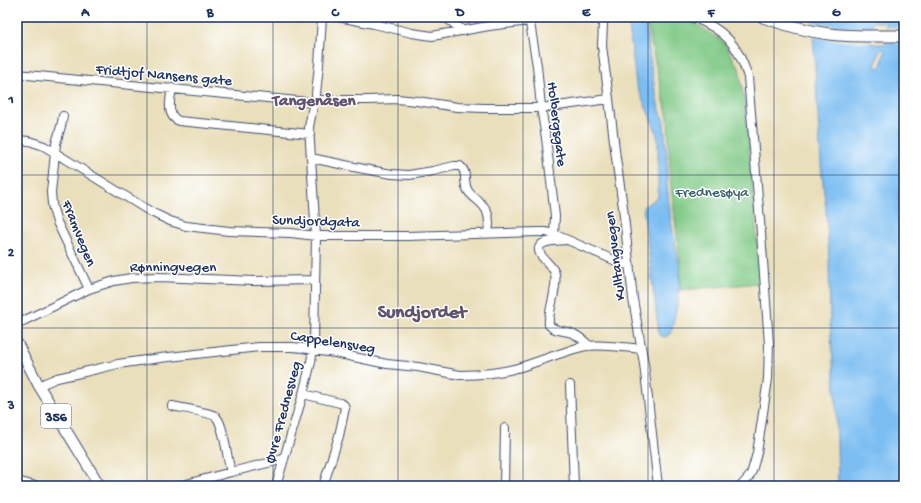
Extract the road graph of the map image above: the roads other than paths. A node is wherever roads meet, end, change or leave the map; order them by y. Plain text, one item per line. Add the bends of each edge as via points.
1 (322, 17) edge
2 (339, 17) edge
3 (445, 17) edge
4 (692, 17) edge
5 (763, 17) edge
6 (529, 19) edge
7 (603, 23) dead end
8 (464, 31) junction
9 (904, 36) edge
10 (17, 74) edge
11 (172, 88) junction
12 (318, 97) junction
13 (609, 99) junction
14 (310, 104) junction
15 (541, 107) junction
16 (63, 116) dead end
17 (310, 134) junction
18 (17, 140) edge
19 (55, 152) junction
20 (311, 158) junction
21 (488, 233) junction
22 (554, 234) junction
23 (316, 236) junction
24 (567, 239) junction
25 (630, 265) junction
26 (315, 280) junction
27 (89, 289) junction
28 (17, 324) edge
29 (17, 343) edge
30 (590, 346) junction
31 (641, 349) junction
32 (313, 350) junction
33 (45, 383) dead end
34 (570, 385) dead end
35 (303, 394) junction
36 (172, 406) dead end
37 (504, 428) dead end
38 (284, 459) junction
39 (231, 472) junction
40 (17, 481) edge
41 (36, 486) edge
42 (100, 486) edge
43 (179, 486) edge
44 (276, 486) edge
45 (323, 486) edge
46 (504, 486) edge
47 (574, 486) edge
48 (658, 486) edge
49 (741, 486) edge

1 - 12 street
2 - 8 street via 432,36
3 - 8 street
4 - 49 street via 715,27 727,36 741,58 748,77 769,351 768,379 757,453 752,471
5 - 9 highway via 830,34
6 - 8 street
6 - 15 street, Holbergsgate
7 - 13 street, Kulltangvegen via 602,46
10 - 11 street, Fridtjof Nansens gate
11 - 14 street, Fridtjof Nansens gate
11 - 17 street via 170,112 176,120
12 - 14 street via 312,94 308,98
12 - 15 street via 397,99 469,108
13 - 15 street
13 - 25 street, Kulltangvegen
14 - 17 street, Øvre Frednesveg
15 - 22 street, Holbergsgate via 555,216
16 - 19 street, Framvegen
17 - 20 street, Øvre Frednesveg
18 - 19 street, Sundjordgata via 30,141
19 - 23 street, Sundjordgata via 151,212 179,224 218,230
19 - 27 street, Framvegen via 51,192 53,210
20 - 21 street via 380,173 402,175 460,166 465,171 468,192 487,210
20 - 23 street, Øvre Frednesveg
21 - 22 street, Sundjordgata
21 - 23 street, Sundjordgata
22 - 24 street, Sundjordgata
23 - 26 street, Øvre Frednesveg
24 - 25 street, Sundjordgata
24 - 30 street via 544,243 538,250 556,274 549,326 574,334
25 - 31 street, Kulltangvegen
26 - 27 street, Rønningvegen via 254,281 145,277 114,281
26 - 32 street, Øvre Frednesveg
27 - 28 street, Rønningvegen
29 - 42 main road, 356 via 39,386
30 - 31 street, Cappelensveg
30 - 32 street, Cappelensveg via 504,372 467,375
31 - 48 street, Kulltangvegen
32 - 33 street, Cappelensveg via 260,347 167,357 103,367
32 - 35 street, Øvre Frednesveg
34 - 47 street
35 - 38 street, Øvre Frednesveg
35 - 45 street via 340,403 345,408
36 - 39 street via 212,414 218,419
37 - 46 street
38 - 39 street
38 - 44 street, Øvre Frednesveg
39 - 43 street
40 - 41 street

